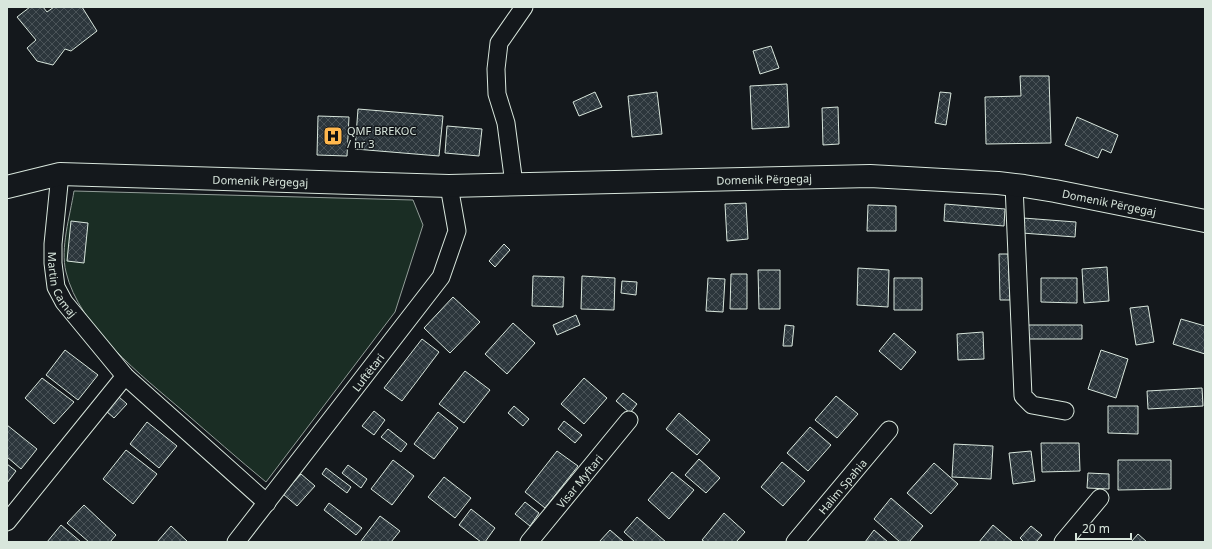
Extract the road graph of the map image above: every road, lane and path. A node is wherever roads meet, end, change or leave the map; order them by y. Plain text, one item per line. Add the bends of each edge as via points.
1 (524, 7) edge
2 (60, 174) junction
3 (514, 184) junction
4 (1014, 185) junction
5 (449, 186) junction
6 (7, 187) edge
7 (1205, 221) edge
8 (125, 376) junction
9 (1065, 410) dead end
10 (629, 420) dead end
11 (889, 430) dead end
12 (1100, 498) dead end
13 (267, 503) junction
14 (7, 522) edge
15 (236, 542) edge
16 (529, 542) edge
17 (796, 542) edge
18 (1063, 542) edge

1 - 3 street via 500,43 496,69 497,94 506,123
2 - 5 main road, Domenik Përgegaj
2 - 6 main road, Domenik Përgegaj
2 - 8 street, Martin Camaj via 53,244 56,287 64,302
3 - 4 main road, Domenik Përgegaj via 870,176
3 - 5 main road, Domenik Përgegaj
4 - 7 main road, Domenik Përgegaj
4 - 9 street via 1023,396 1032,406
5 - 13 street, Luftëtari via 457,231 441,277
8 - 13 street, Martin Camaj
8 - 14 street
10 - 16 street, Visar Myftari
11 - 17 street, Halim Spahia
12 - 18 street
13 - 15 street, Luftëtari

